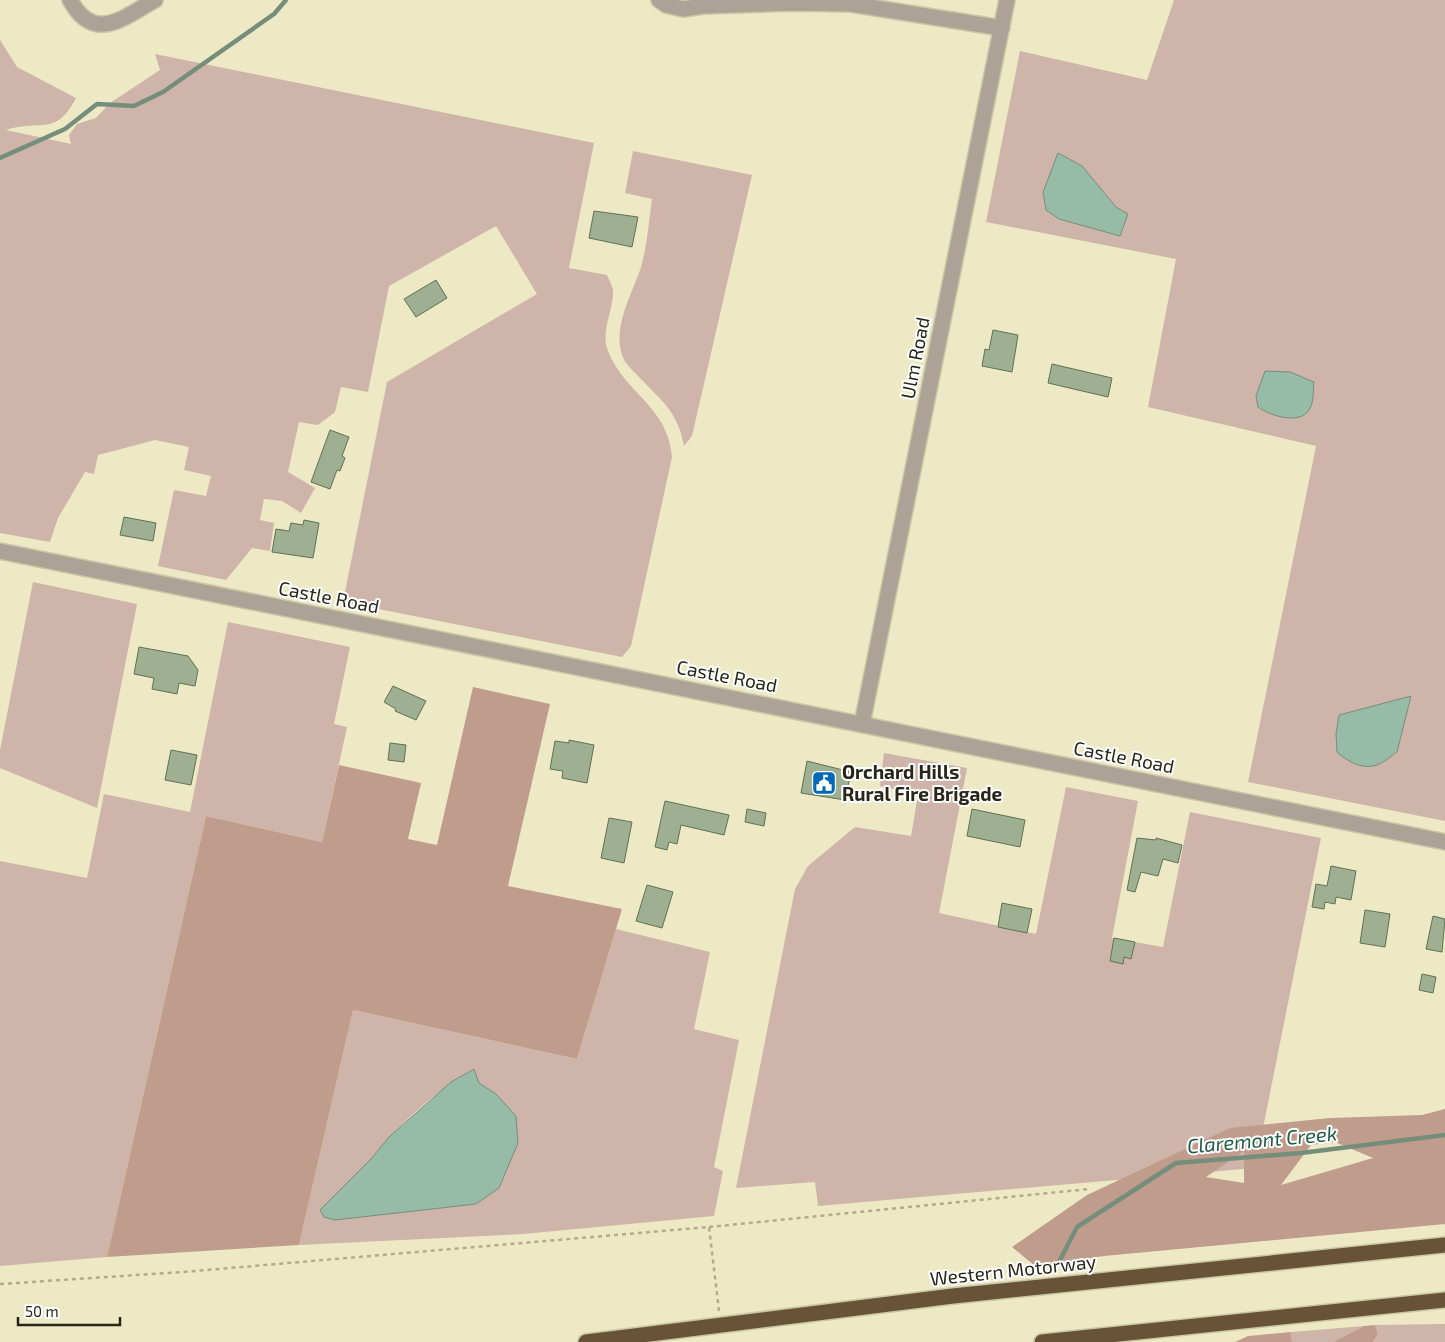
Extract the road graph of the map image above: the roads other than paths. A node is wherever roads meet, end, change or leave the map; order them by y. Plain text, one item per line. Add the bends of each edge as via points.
1 (70, 0) edge
2 (154, 0) edge
3 (659, 0) edge
4 (1007, 0) edge
5 (696, 3) edge
6 (1002, 28) junction
7 (0, 551) edge
8 (862, 724) junction
9 (1445, 842) edge
10 (1445, 1245) edge
11 (1445, 1300) edge
12 (586, 1342) edge
13 (1042, 1342) edge

1 - 2 street via 84,19 100,25 117,22
3 - 5 street via 683,9
4 - 6 street, Ulm Road
5 - 6 street via 851,4
6 - 8 street, Ulm Road
7 - 8 street, Castle Road
8 - 9 street, Castle Road
10 - 12 highway, Western Motorway via 953,1296
11 - 13 highway

